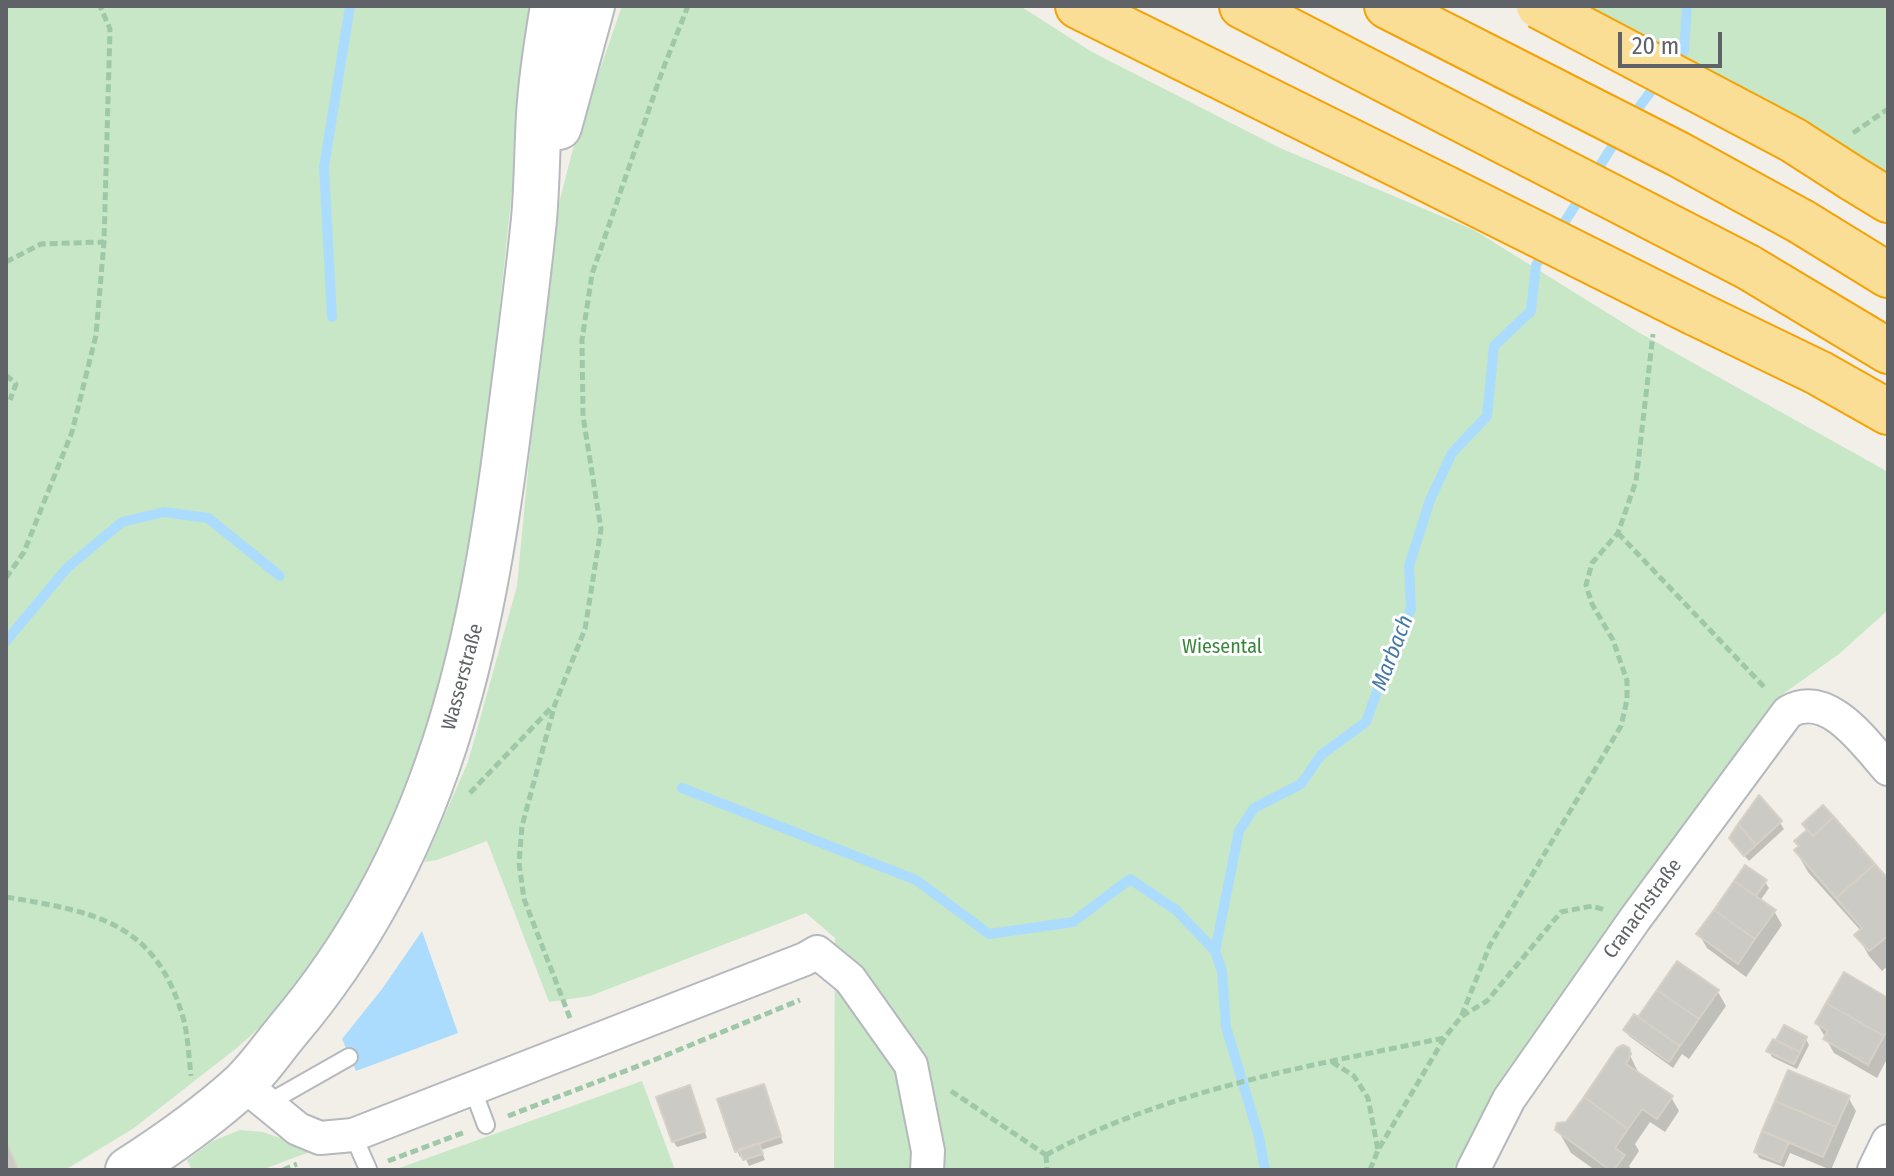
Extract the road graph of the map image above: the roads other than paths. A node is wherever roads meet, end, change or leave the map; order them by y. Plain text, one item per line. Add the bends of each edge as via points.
1 (553, 6) edge
2 (592, 6) edge
3 (1078, 6) edge
4 (1242, 6) edge
5 (1387, 6) edge
6 (1539, 6) edge
7 (1870, 189) edge
8 (534, 214) junction
9 (1888, 275) edge
10 (1888, 351) edge
11 (1888, 412) edge
12 (1888, 769) edge
13 (349, 1057) dead end
14 (473, 1090) junction
15 (255, 1094) junction
16 (486, 1125) road end
17 (353, 1135) junction
18 (1888, 1141) edge
19 (368, 1169) edge
20 (128, 1170) edge
21 (927, 1170) edge
22 (1473, 1170) edge
23 (1874, 1170) edge

1 - 8 main road, Wasserstraße via 539,114
2 - 8 main road, Wasserstraße
3 - 11 highway, bridge
4 - 10 highway, bridge via 1748,267
5 - 9 highway, bridge via 1678,154
6 - 7 highway, bridge via 1793,140
8 - 15 main road, Wasserstraße via 499,511 461,695 400,859
12 - 22 street, Cranachstraße via 1849,726 1819,707 1788,712 1509,1099
13 - 15 lane
14 - 16 lane
14 - 17 street
14 - 21 street via 817,952 850,979 911,1065
15 - 17 street via 298,1129 320,1138
15 - 20 main road, Wasserstraße
17 - 19 lane
18 - 23 street

